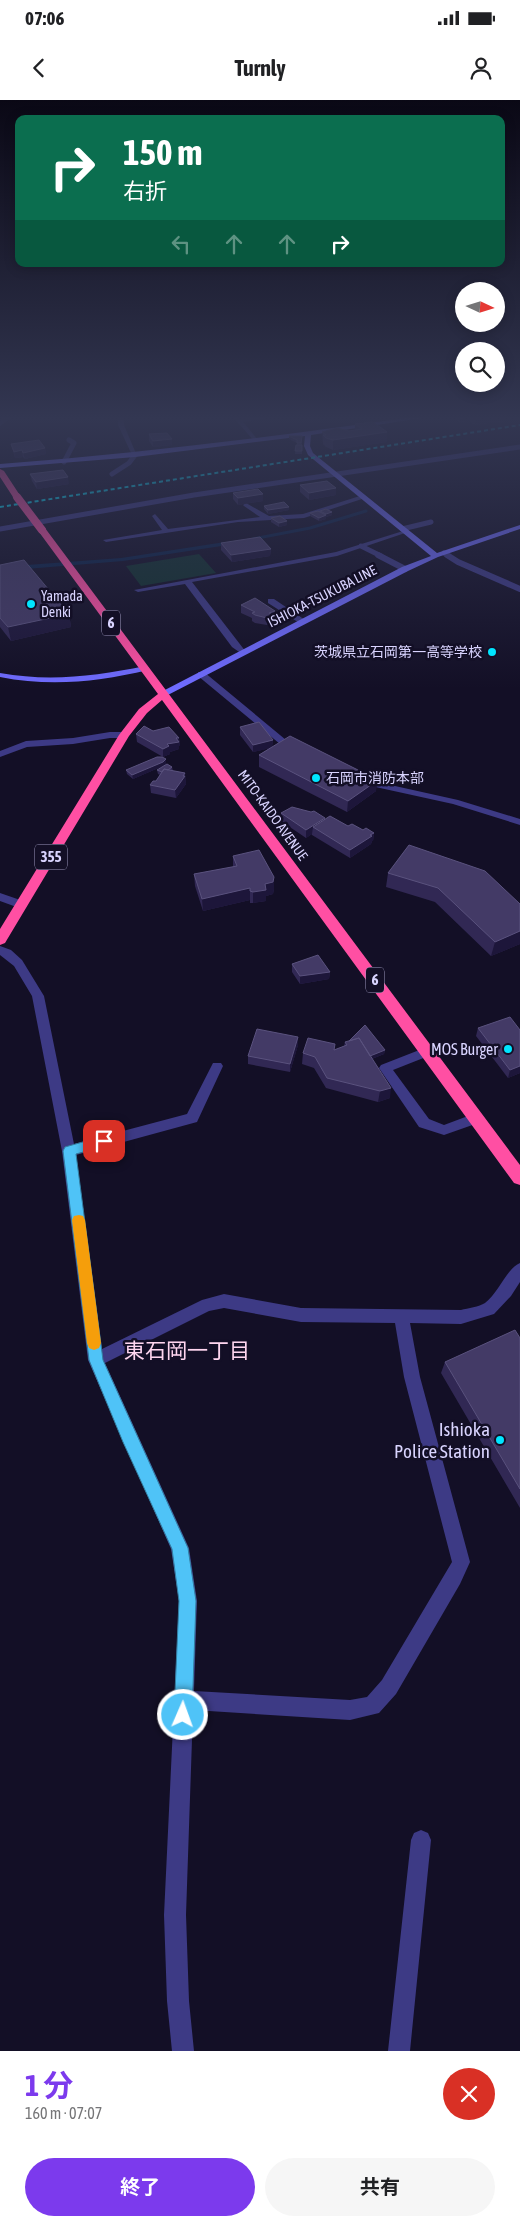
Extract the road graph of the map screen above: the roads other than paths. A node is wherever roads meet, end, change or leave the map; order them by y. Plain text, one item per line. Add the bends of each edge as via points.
1 (25, 507) edge
2 (127, 507) edge
3 (249, 507) edge
4 (330, 507) edge
5 (376, 507) edge
6 (155, 516) dead end
7 (267, 518) junction
8 (431, 522) dead end
9 (520, 527) edge
10 (0, 529) edge
11 (404, 530) junction
12 (167, 532) junction
13 (106, 540) dead end
14 (361, 546) junction
15 (444, 553) junction
16 (436, 556) junction
17 (405, 569) junction
18 (188, 582) junction
19 (520, 589) edge
20 (138, 590) dead end
21 (271, 601) dead end
22 (304, 622) junction
23 (242, 652) junction
24 (145, 668) junction
25 (201, 674) junction
26 (0, 675) edge
27 (164, 694) junction
28 (124, 736) junction
29 (0, 754) edge
30 (310, 755) edge
31 (356, 776) edge
32 (520, 822) edge
33 (0, 897) edge
34 (22, 905) junction
35 (1, 935) edge
36 (0, 950) edge
37 (427, 1052) junction
38 (216, 1066) dead end
39 (476, 1118) junction
40 (69, 1151) junction
41 (520, 1178) edge
42 (520, 1270) edge
43 (401, 1316) junction
44 (96, 1360) junction
45 (183, 1700) junction
46 (421, 1840) dead end
47 (185, 2050) edge
48 (399, 2051) edge

1 - 24 highway, MITO-KAIDO AVENUE / 6, bridge
2 - 10 lane
3 - 7 street
4 - 7 street via 304,516
5 - 11 main road
6 - 12 street
7 - 12 street
8 - 11 lane
9 - 15 main road, ISHIOKA-TSUKUBA LINE
11 - 14 street
11 - 16 main road
12 - 13 street
14 - 17 lane
14 - 18 street via 337,554
15 - 16 main road, ISHIOKA-TSUKUBA LINE
15 - 19 lane
16 - 17 main road, ISHIOKA-TSUKUBA LINE
17 - 22 main road, ISHIOKA-TSUKUBA LINE
18 - 20 street
18 - 23 street
21 - 22 street
22 - 23 main road, ISHIOKA-TSUKUBA LINE
23 - 25 main road, ISHIOKA-TSUKUBA LINE
24 - 26 main road via 70,682 22,680
24 - 27 highway, MITO-KAIDO AVENUE / 6
25 - 27 main road, ISHIOKA-TSUKUBA LINE
25 - 30 street via 283,742
27 - 28 highway, 355 via 143,711
27 - 37 highway, MITO-KAIDO AVENUE / 6
28 - 29 street via 110,734 73,741 26,744
28 - 34 highway, 355
31 - 32 street via 374,784 455,802
33 - 34 street
34 - 35 highway, 355
36 - 40 street via 10,953 38,996
37 - 39 highway, MITO-KAIDO AVENUE / 6
37 - 39 street via 385,1068 424,1123 444,1130
38 - 40 street via 192,1118
39 - 41 highway, MITO-KAIDO AVENUE / 6
40 - 44 street
42 - 43 street via 489,1309 460,1317
43 - 44 street via 301,1315 224,1301 207,1305
43 - 45 street via 412,1377 460,1562 454,1578 389,1687 372,1706 350,1710
44 - 45 street via 180,1548 188,1601
45 - 47 street via 175,1915 178,2001
46 - 48 street

